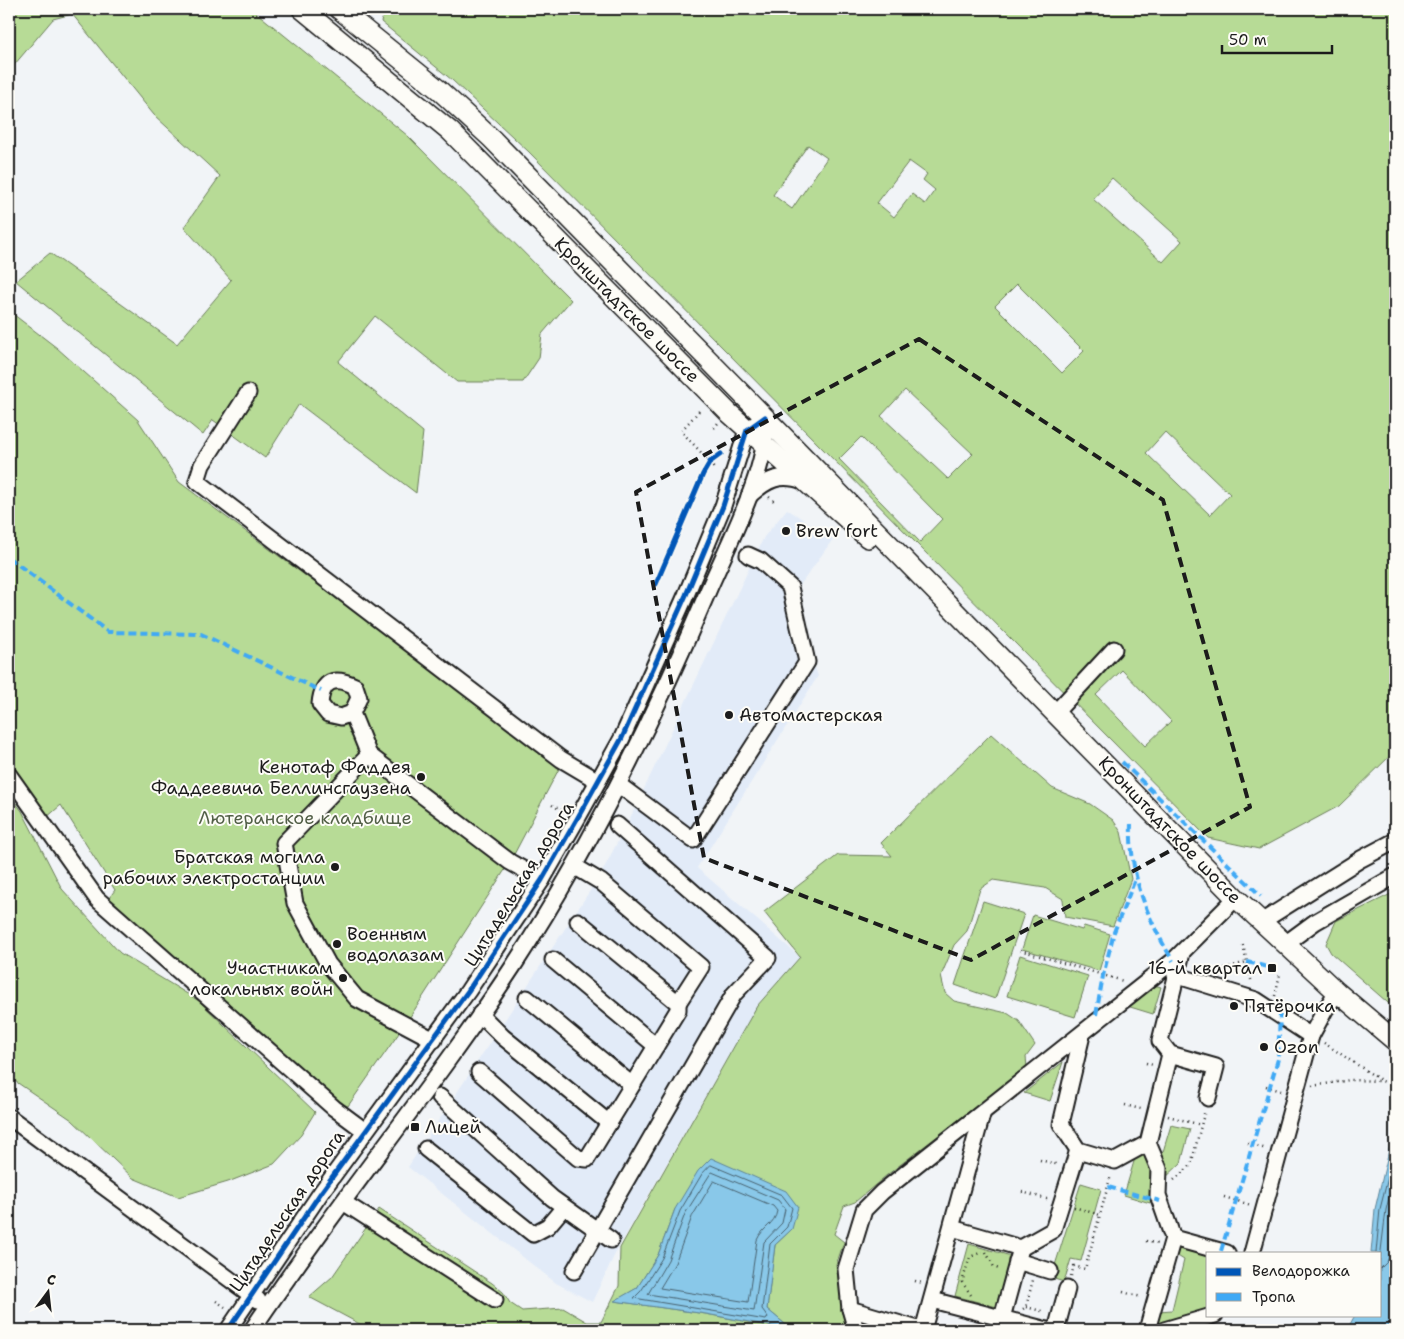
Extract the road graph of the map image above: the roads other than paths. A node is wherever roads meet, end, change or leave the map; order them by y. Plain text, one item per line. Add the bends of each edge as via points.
1 (302, 9) edge
2 (339, 9) edge
3 (248, 393) dead end
4 (765, 417) junction
5 (747, 430) junction
6 (764, 446) junction
7 (804, 481) junction
8 (748, 497) junction
9 (748, 555) dead end
10 (953, 610) junction
11 (1114, 649) dead end
12 (352, 713) dead end
13 (1054, 713) junction
14 (369, 755) junction
15 (9, 774) edge
16 (598, 781) junction
17 (619, 785) junction
18 (617, 825) dead end
19 (1395, 841) edge
20 (574, 866) junction
21 (1395, 876) edge
22 (542, 880) junction
23 (1236, 898) junction
24 (578, 921) dead end
25 (1261, 922) junction
26 (1286, 944) junction
27 (1182, 952) junction
28 (553, 960) dead end
29 (1175, 975) junction
30 (1337, 992) junction
31 (527, 998) dead end
32 (678, 1004) junction
33 (480, 1014) junction
34 (1082, 1035) junction
35 (1311, 1036) junction
36 (434, 1040) junction
37 (1395, 1041) edge
38 (656, 1046) junction
39 (1170, 1054) junction
40 (479, 1072) dead end
41 (632, 1085) junction
42 (440, 1097) dead end
43 (1208, 1098) road end
44 (982, 1115) junction
45 (9, 1117) edge
46 (609, 1123) junction
47 (365, 1131) junction
48 (1148, 1144) junction
49 (426, 1149) dead end
50 (1078, 1150) junction
51 (343, 1202) junction
52 (564, 1207) junction
53 (952, 1228) junction
54 (597, 1231) junction
55 (1173, 1238) junction
56 (611, 1240) dead end
57 (1223, 1252) edge
58 (1252, 1252) edge
59 (1019, 1254) junction
60 (574, 1271) dead end
61 (1050, 1271) dead end
62 (1067, 1289) road end
63 (252, 1296) junction
64 (495, 1300) dead end
65 (932, 1300) junction
66 (268, 1307) junction
67 (850, 1309) junction
68 (1213, 1316) edge
69 (1004, 1319) junction
70 (228, 1330) edge
71 (252, 1330) edge
72 (856, 1330) edge
73 (922, 1330) edge
74 (1048, 1330) edge
75 (1056, 1330) edge
76 (1147, 1330) edge
77 (1164, 1330) edge

1 - 5 main road, Кронштадтское шоссе via 450,131
2 - 4 main road, Кронштадтское шоссе via 466,114
3 - 16 street via 202,465 197,481 561,759
4 - 5 street
4 - 6 street, Цитадельская дорога
4 - 10 main road, Кронштадтское шоссе
5 - 6 main road, Кронштадтское шоссе
5 - 16 street, Цитадельская дорога via 723,506 686,595 622,738
6 - 7 main road, Кронштадтское шоссе
6 - 8 street, Цитадельская дорога
7 - 8 street via 775,477
7 - 10 main road, Кронштадтское шоссе
8 - 17 street, Цитадельская дорога via 659,703
9 - 17 street via 761,561 790,587 807,662 693,840
10 - 13 main road, Кронштадтское шоссе
11 - 13 street
12 - 14 street
13 - 23 main road, Кронштадтское шоссе
14 - 22 street via 510,862
14 - 36 street via 284,843 295,903 328,964 357,999
15 - 47 street via 97,899 334,1108
16 - 22 street, Цитадельская дорога
17 - 20 street, Цитадельская дорога
18 - 54 street via 768,958 734,994
19 - 25 street via 1352,864
20 - 32 street via 601,882 701,967
20 - 33 street, Цитадельская дорога via 540,925
21 - 26 street via 1315,922
22 - 36 street, Цитадельская дорога
23 - 25 main road, Кронштадтское шоссе
23 - 27 street
24 - 32 street
25 - 26 main road, Кронштадтское шоссе
26 - 30 main road, Кронштадтское шоссе
27 - 29 street
27 - 34 street
28 - 38 street
29 - 35 street via 1256,1000
29 - 39 street via 1160,1041
30 - 35 street
30 - 37 main road, Кронштадтское шоссе
31 - 41 street
32 - 38 street via 678,1010
33 - 46 street via 503,1037
33 - 51 street, Цитадельская дорога
34 - 44 street
34 - 50 street via 1061,1124
35 - 58 street
36 - 47 street, Цитадельская дорога
38 - 41 street
39 - 43 street via 1216,1067
39 - 48 street
40 - 46 street via 578,1158 587,1159
41 - 46 street
42 - 52 street
44 - 53 street
44 - 67 street via 882,1192 864,1210 846,1268
45 - 63 street
47 - 63 street, Цитадельская дорога
48 - 50 street via 1115,1161
48 - 55 street via 1159,1169 1158,1195
49 - 52 street via 533,1234 548,1226
50 - 59 street via 1053,1230
51 - 64 street
51 - 66 street, Цитадельская дорога
52 - 54 street
53 - 59 street via 988,1238
53 - 65 street
54 - 56 street
54 - 60 street
55 - 57 street
55 - 76 street
59 - 61 street
59 - 69 street
62 - 75 street
63 - 66 street
63 - 70 street, Цитадельская дорога
65 - 69 street
65 - 73 street
66 - 71 street, Цитадельская дорога
67 - 72 street
67 - 73 street
68 - 77 street
69 - 74 street

